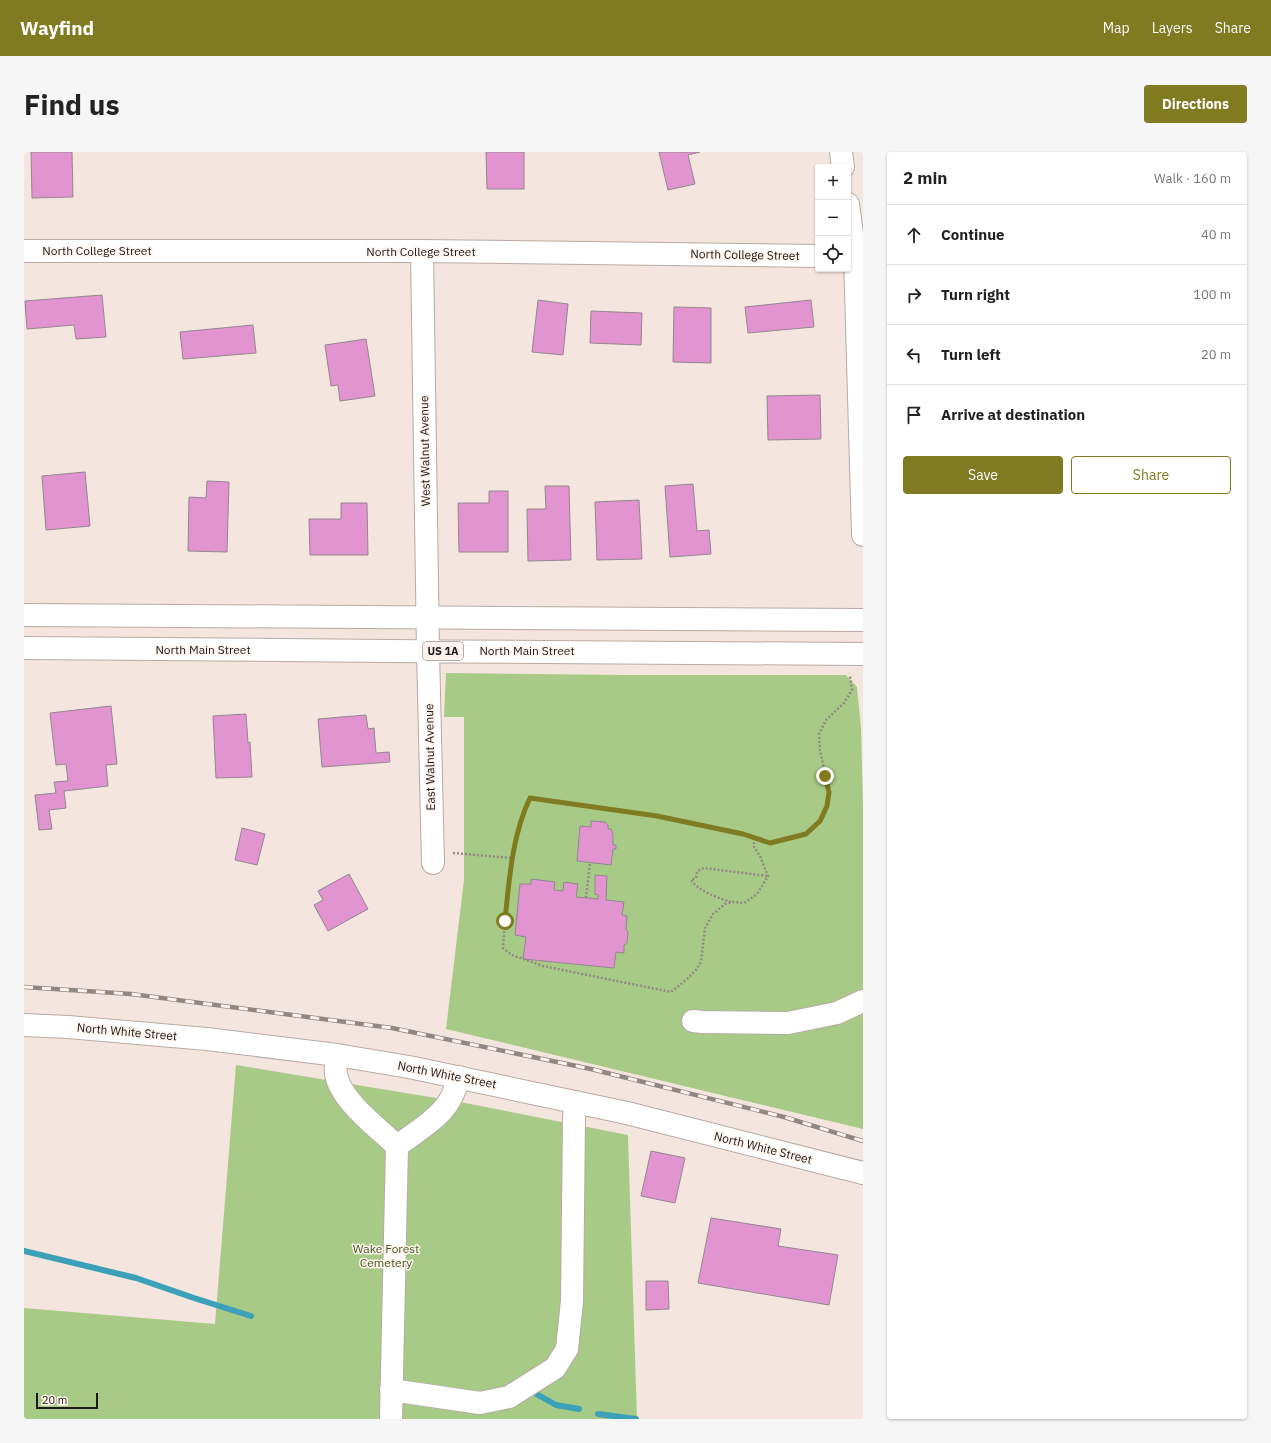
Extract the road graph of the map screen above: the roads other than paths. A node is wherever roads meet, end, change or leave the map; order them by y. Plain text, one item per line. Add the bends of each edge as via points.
1 (841, 152) edge
2 (843, 164) edge
3 (851, 226) edge
4 (422, 251) junction
5 (24, 252) edge
6 (815, 256) edge
7 (855, 256) edge
8 (863, 535) edge
9 (24, 615) edge
10 (427, 617) junction
11 (863, 620) edge
12 (24, 648) edge
13 (428, 651) junction
14 (863, 654) edge
15 (433, 858) road end
16 (863, 1001) edge
17 (693, 1021) dead end
18 (24, 1025) edge
19 (337, 1055) junction
20 (459, 1077) junction
21 (575, 1102) junction
22 (397, 1146) junction
23 (863, 1172) edge
24 (391, 1390) junction
25 (391, 1419) edge

1 - 2 main road
3 - 7 main road
4 - 5 main road, North College Street
4 - 6 main road, North College Street
4 - 10 main road, West Walnut Avenue
7 - 8 main road
9 - 10 main road
10 - 11 main road
10 - 13 main road, West Walnut Avenue
12 - 13 main road, North Main Street / US 1A
13 - 14 main road, North Main Street / US 1A
13 - 15 main road, East Walnut Avenue
16 - 17 main road via 837,1013 788,1023
18 - 19 main road, North White Street via 157,1035
19 - 20 main road, North White Street
19 - 22 main road via 335,1073 340,1086 355,1107
20 - 21 main road, North White Street
20 - 22 main road via 448,1104 420,1130
21 - 23 main road, North White Street
21 - 24 main road via 572,1301 567,1348 555,1368 509,1397 480,1403
22 - 24 main road
24 - 25 main road

